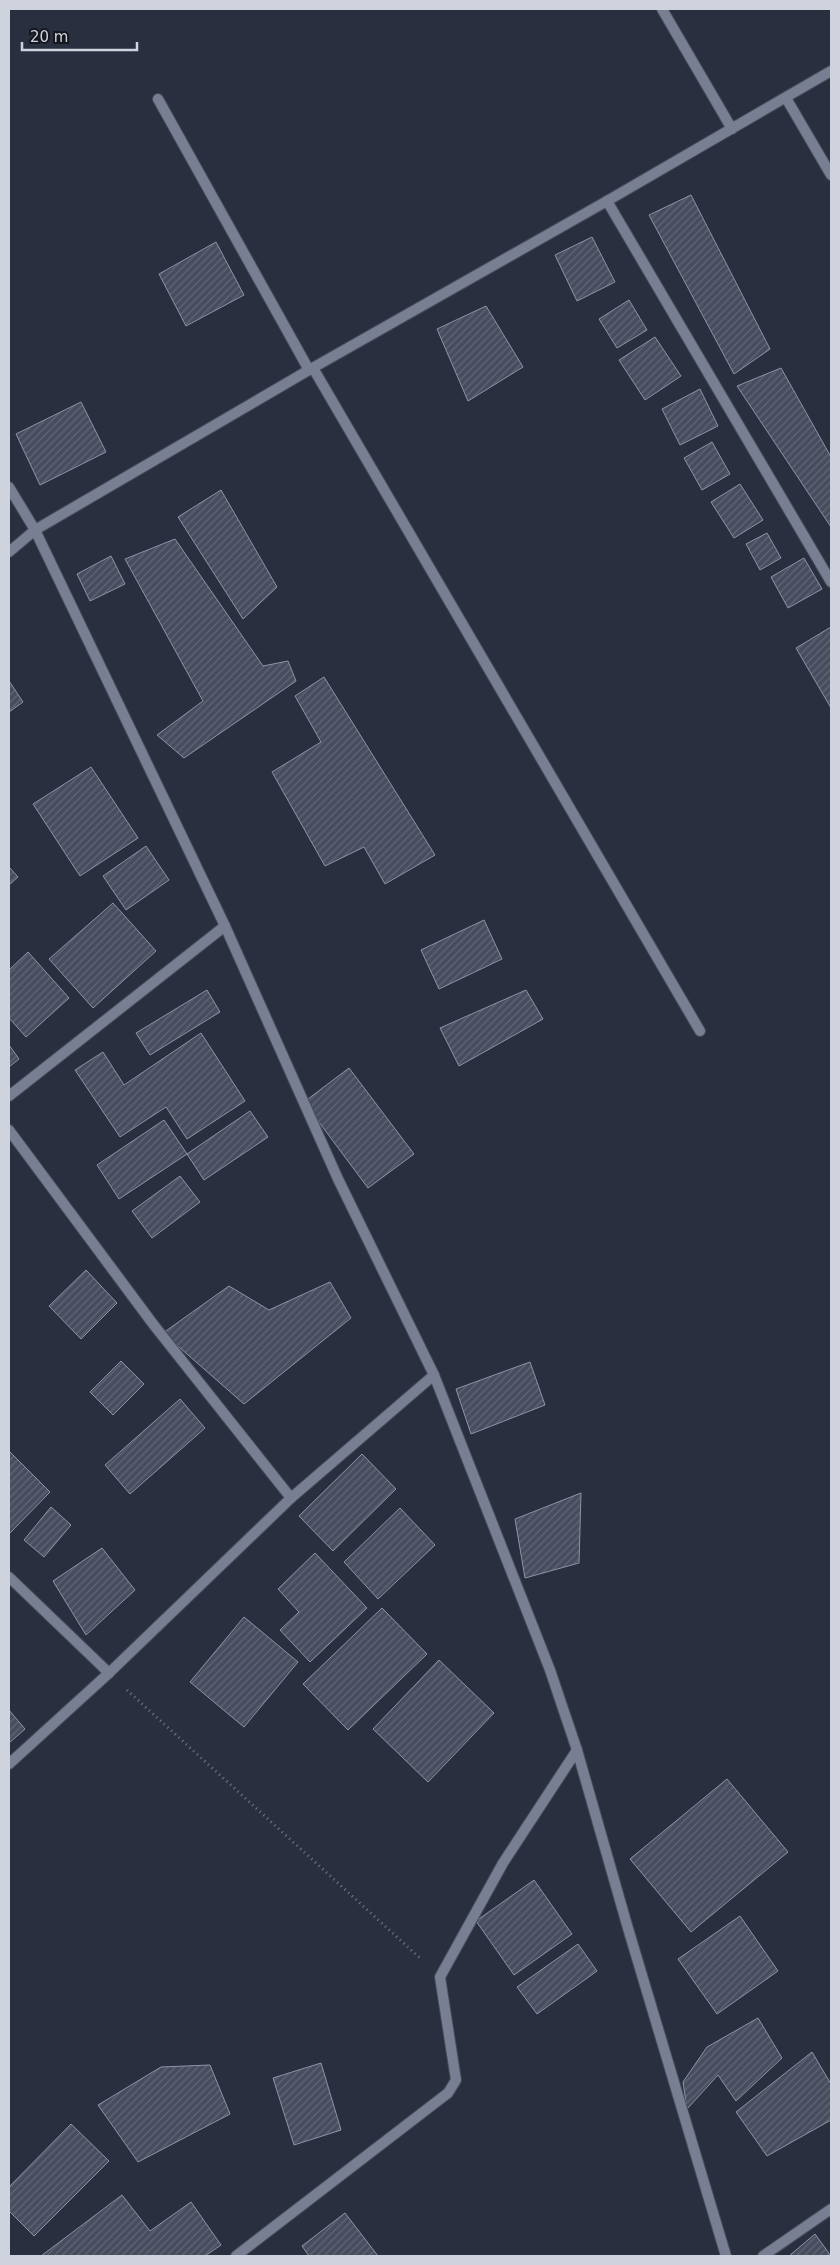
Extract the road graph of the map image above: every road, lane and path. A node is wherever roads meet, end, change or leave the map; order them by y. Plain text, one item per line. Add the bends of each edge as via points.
1 (662, 9) edge
2 (831, 71) edge
3 (786, 98) junction
4 (158, 99) dead end
5 (732, 129) junction
6 (831, 174) edge
7 (607, 201) junction
8 (311, 369) junction
9 (9, 487) edge
10 (35, 530) junction
11 (9, 552) edge
12 (831, 582) edge
13 (225, 926) junction
14 (700, 1031) dead end
15 (9, 1096) edge
16 (9, 1130) edge
17 (434, 1376) junction
18 (291, 1498) junction
19 (9, 1577) edge
20 (109, 1673) junction
21 (577, 1750) junction
22 (9, 1764) edge
23 (440, 1977) junction
24 (831, 2209) edge
25 (236, 2256) edge
26 (726, 2256) edge
27 (762, 2256) edge

1 - 5 street
2 - 3 street
3 - 5 street
3 - 6 street
4 - 8 street
5 - 7 street
7 - 8 street
7 - 12 street
8 - 10 street
8 - 14 street
9 - 10 street
10 - 11 street
10 - 13 street
13 - 15 street
13 - 17 street via 338,1179
16 - 18 street via 153,1324
17 - 18 street
17 - 21 street via 550,1670
18 - 20 street
19 - 20 street
20 - 22 street
20 - 23 path
21 - 23 street via 503,1863
21 - 26 street
23 - 25 street via 456,2080 448,2094
24 - 27 street

